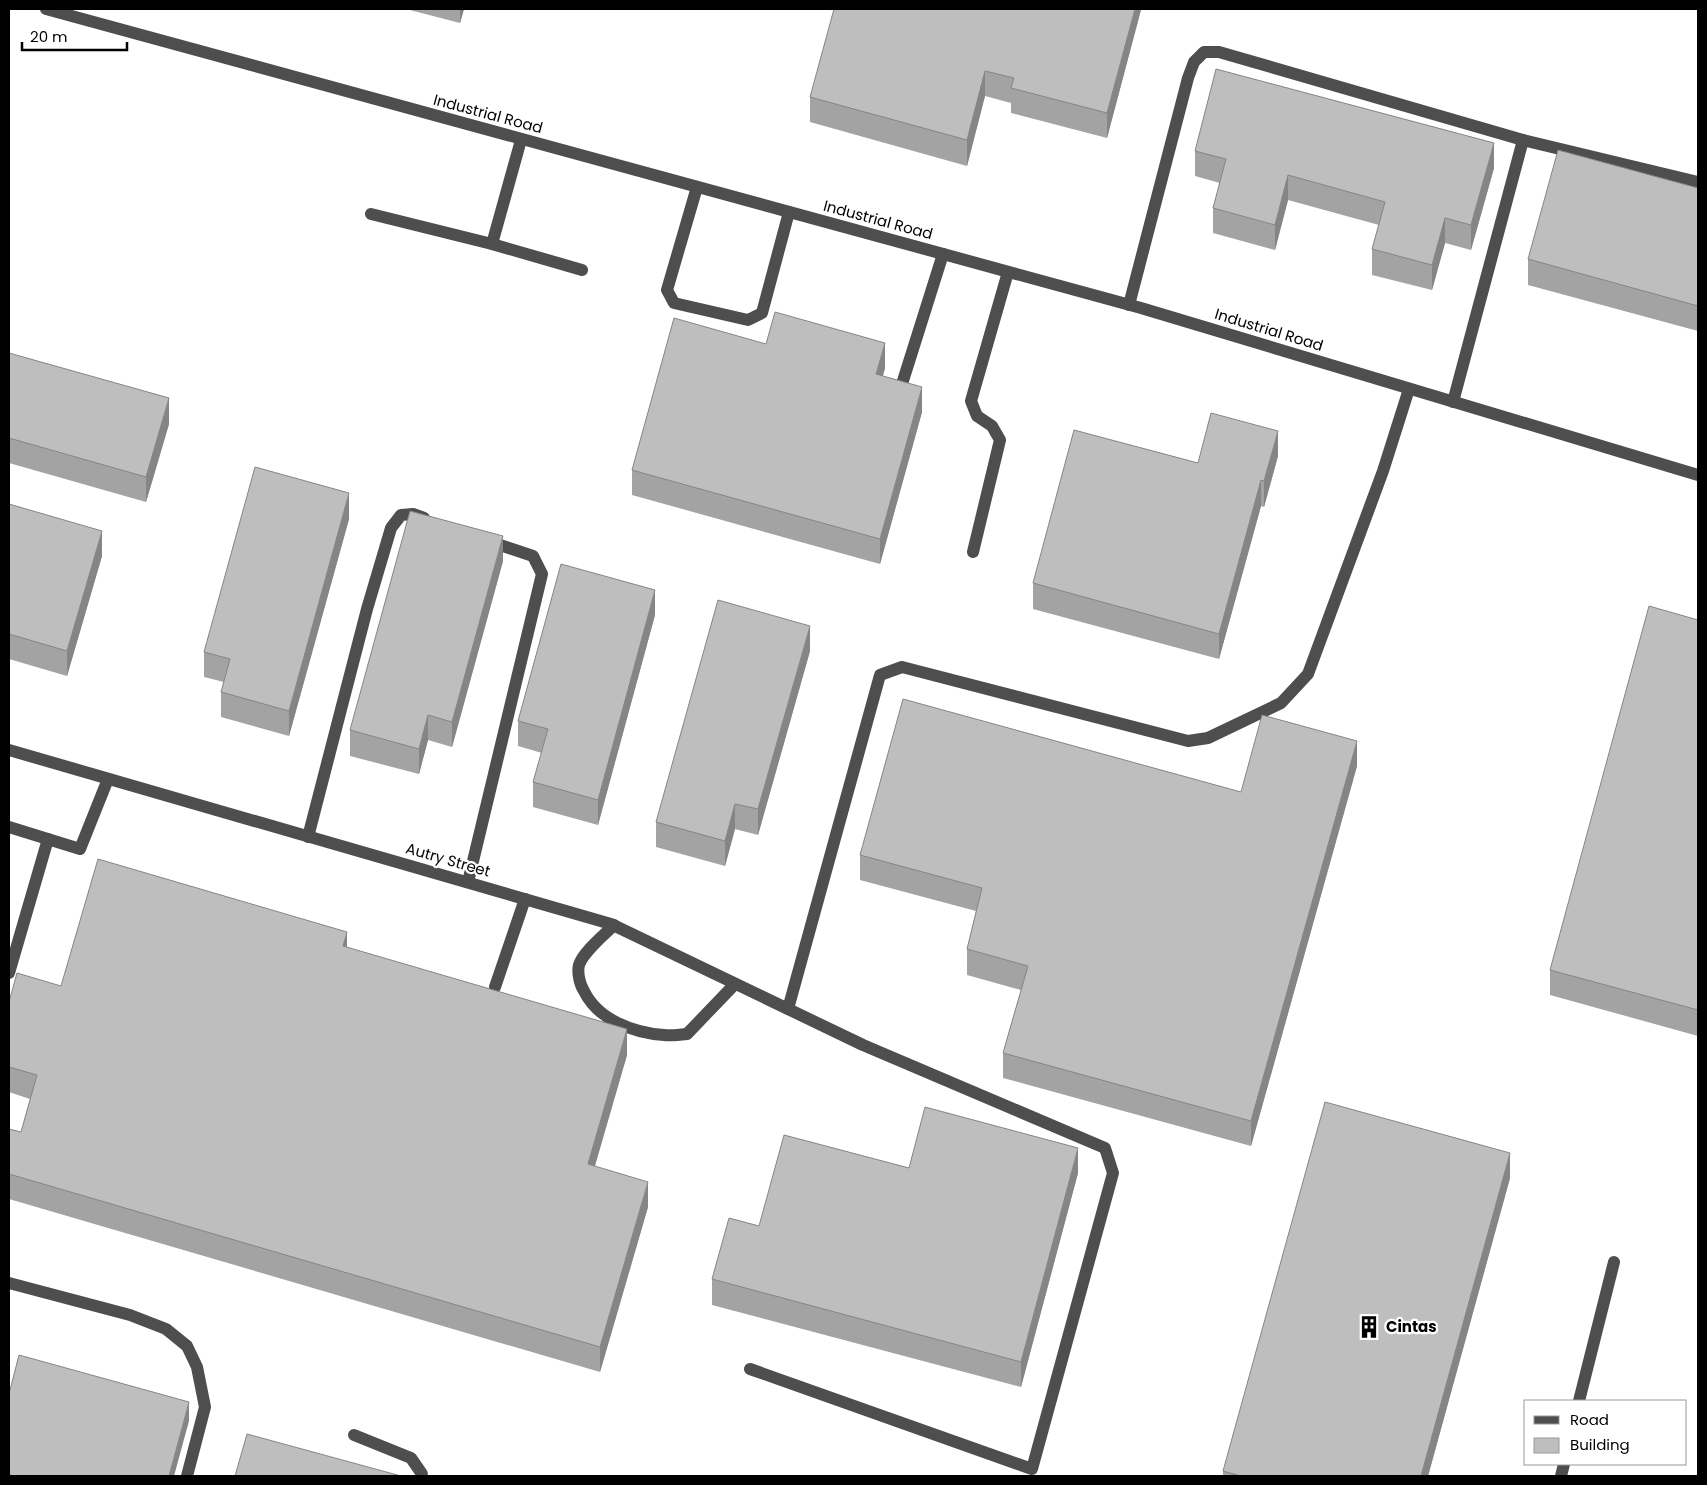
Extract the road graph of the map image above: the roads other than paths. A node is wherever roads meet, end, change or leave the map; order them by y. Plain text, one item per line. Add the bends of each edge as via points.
1 (46, 9) edge
2 (521, 140) junction
3 (1523, 140) junction
4 (1698, 182) edge
5 (698, 188) junction
6 (789, 212) junction
7 (371, 214) dead end
8 (492, 244) junction
9 (943, 254) junction
10 (582, 270) dead end
11 (1008, 272) junction
12 (1129, 305) junction
13 (902, 384) edge
14 (1409, 389) junction
15 (1454, 402) junction
16 (1698, 476) edge
17 (432, 521) edge
18 (478, 537) edge
19 (973, 552) dead end
20 (9, 750) edge
21 (108, 779) junction
22 (9, 827) edge
23 (308, 837) junction
24 (48, 839) junction
25 (468, 882) junction
26 (525, 899) junction
27 (614, 926) junction
28 (9, 973) edge
29 (735, 984) junction
30 (495, 987) dead end
31 (788, 1009) junction
32 (1614, 1262) dead end
33 (9, 1283) edge
34 (750, 1369) dead end
35 (1580, 1400) edge
36 (354, 1435) dead end
37 (1035, 1472) edge
38 (187, 1476) edge
39 (421, 1476) edge

1 - 2 street, Industrial Road
2 - 5 street, Industrial Road
2 - 8 street
3 - 4 street
3 - 12 street via 1220,52 1204,52 1194,62 1188,78
3 - 15 street
5 - 6 street, Industrial Road
5 - 6 street via 667,290 674,304 748,320 762,313
6 - 9 street, Industrial Road
7 - 8 street
8 - 10 street
9 - 11 street, Industrial Road
9 - 13 street
11 - 12 street, Industrial Road
11 - 19 street via 971,400 977,416 992,426 1000,440
12 - 14 street, Industrial Road
14 - 15 street, Industrial Road
14 - 31 street via 1383,471 1308,674 1281,703 1208,738 1188,742 902,667 880,675
15 - 16 street, Industrial Road
17 - 23 street via 413,514 401,515 391,528
18 - 25 street via 533,556 542,574
20 - 21 street, Autry Street
21 - 23 street, Autry Street
21 - 24 street via 80,849
22 - 24 street
23 - 25 street, Autry Street
24 - 28 street
25 - 26 street, Autry Street
26 - 27 street, Autry Street
26 - 30 street
27 - 29 street, Autry Street
27 - 29 street via 585,954 579,966 581,985 588,1000 615,1023 664,1035 687,1034
29 - 31 street, Autry Street
31 - 37 street, Autry Street via 862,1045 1105,1148 1113,1173
32 - 35 street
33 - 38 street via 130,1316 166,1329 187,1346 197,1367 205,1407
34 - 37 street
36 - 39 street via 411,1458

